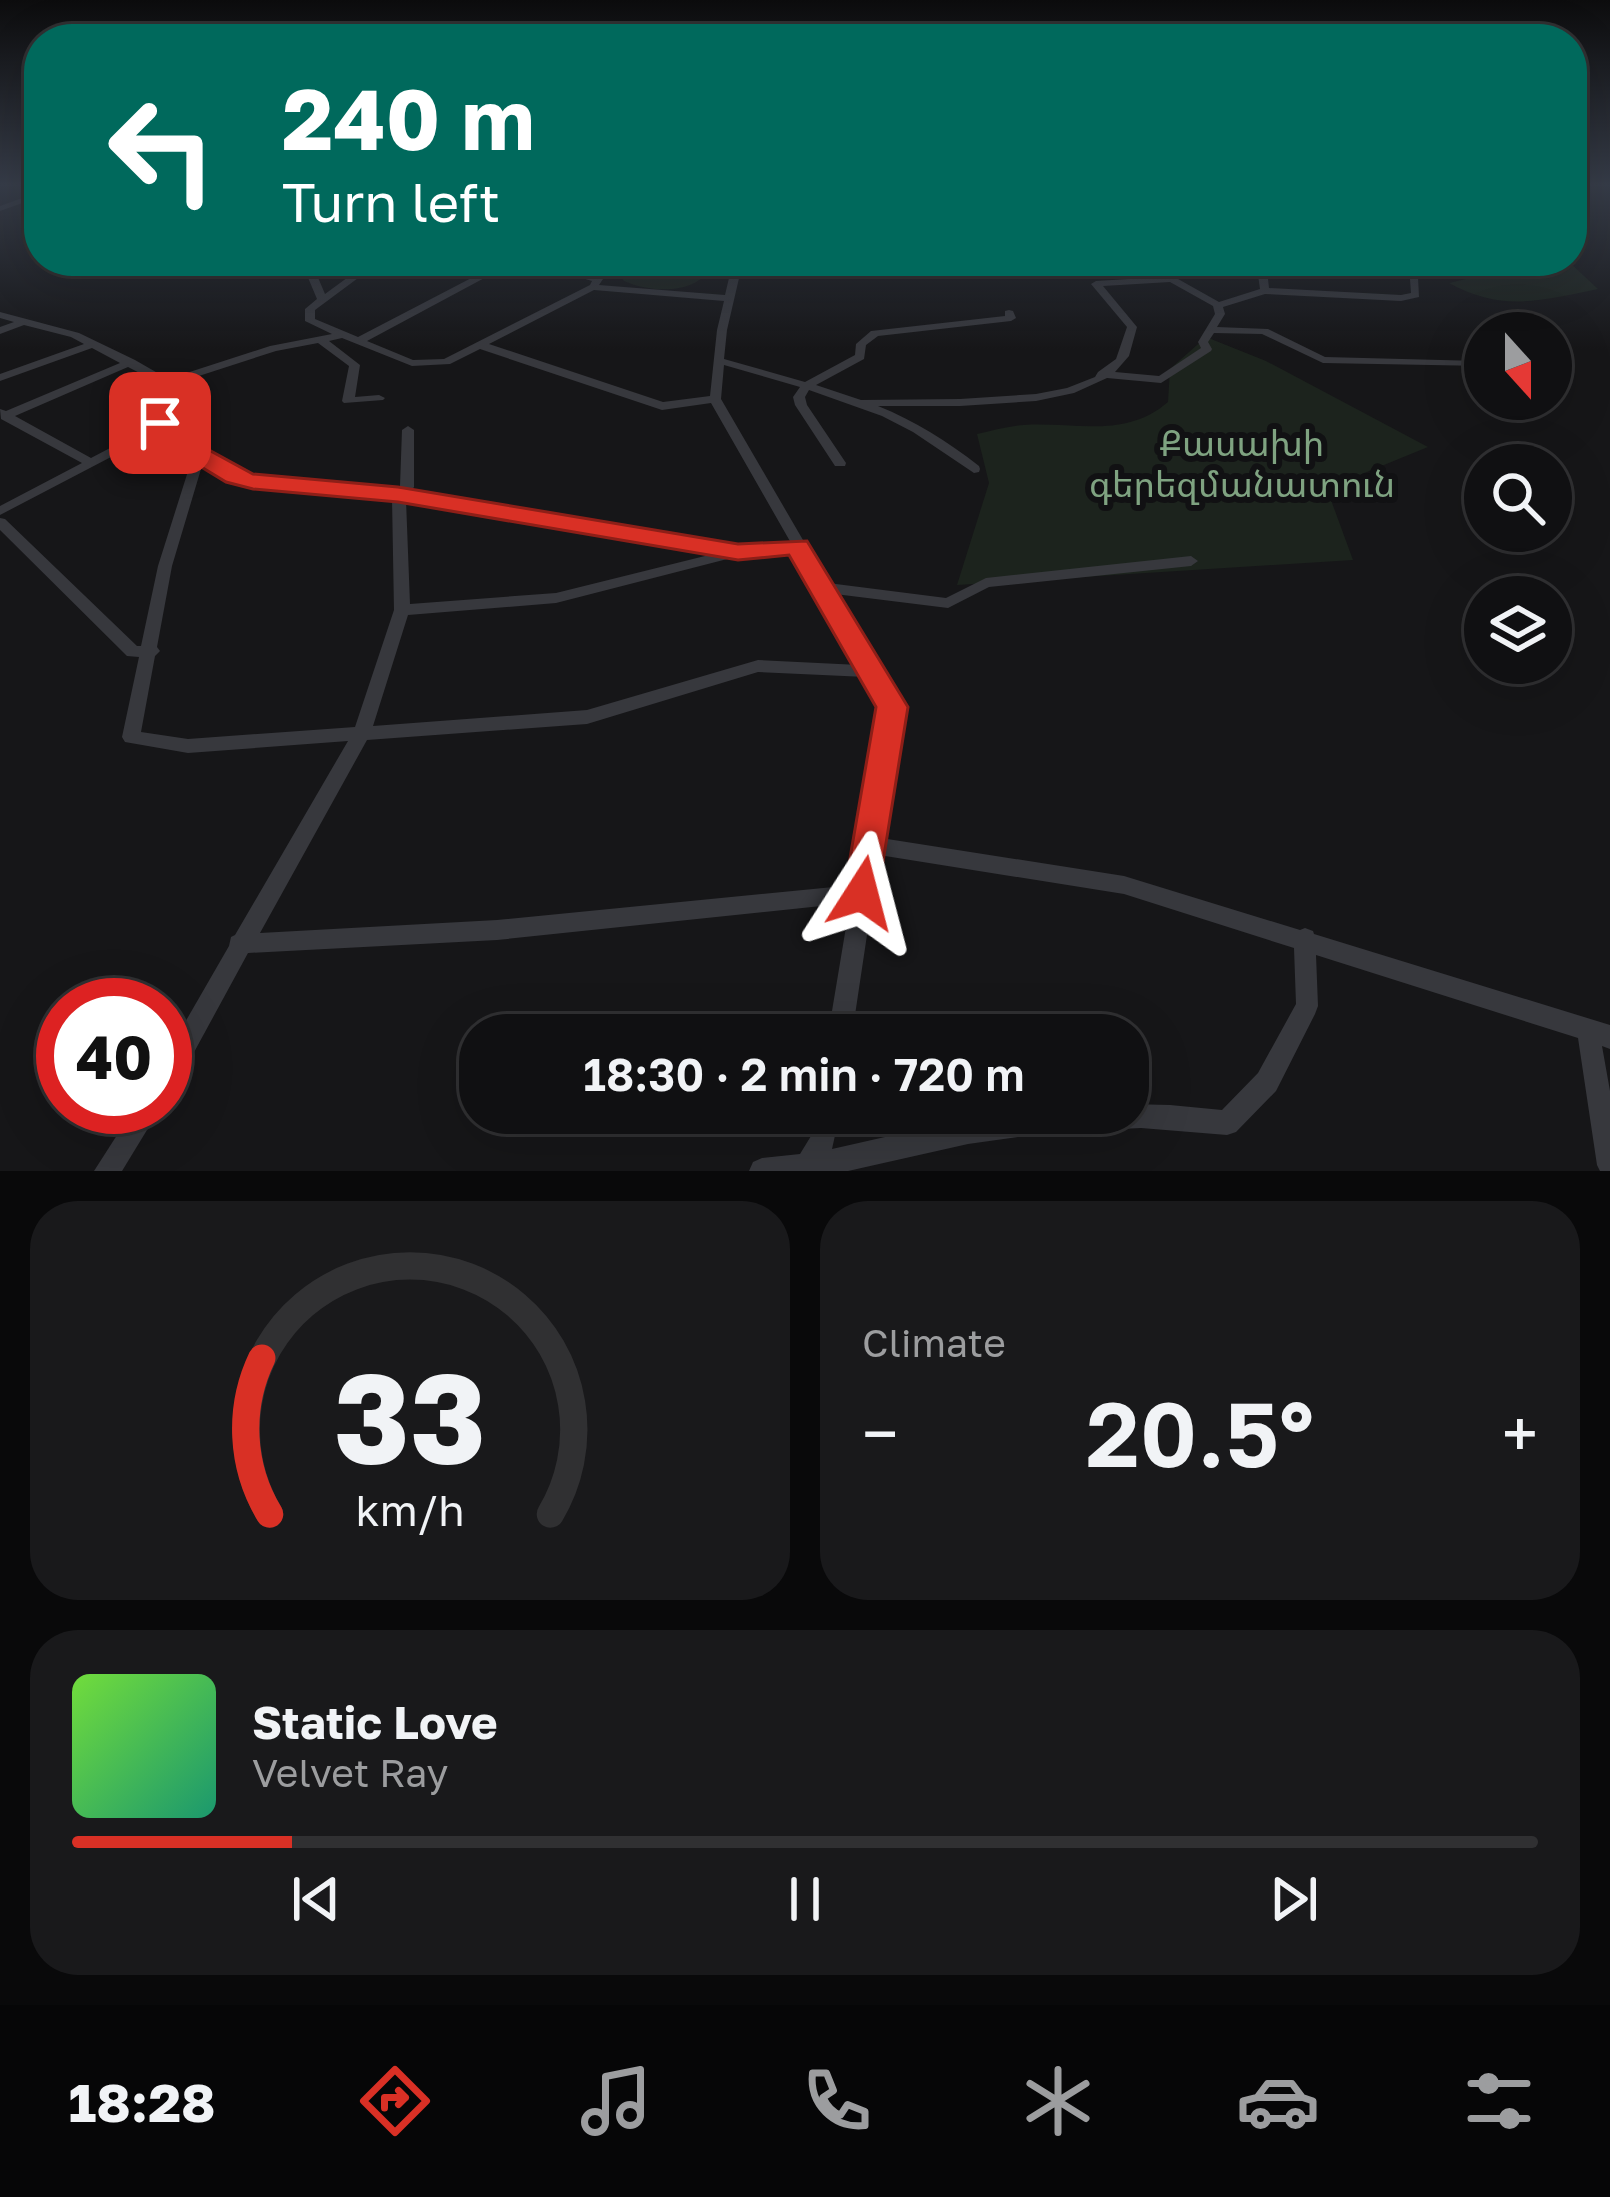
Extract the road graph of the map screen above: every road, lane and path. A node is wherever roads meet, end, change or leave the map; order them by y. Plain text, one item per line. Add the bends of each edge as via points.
1 (312, 276) edge
2 (355, 276) edge
3 (488, 276) edge
4 (575, 276) edge
5 (600, 276) edge
6 (734, 276) edge
7 (1166, 276) edge
8 (1263, 276) edge
9 (1172, 279) junction
10 (1415, 279) dead end
11 (596, 283) junction
12 (1265, 291) junction
13 (729, 298) junction
14 (322, 299) junction
15 (1218, 305) junction
16 (1009, 314) dead end
17 (0, 315) edge
18 (24, 321) junction
19 (1209, 330) junction
20 (0, 332) edge
21 (346, 334) junction
22 (318, 338) junction
23 (362, 340) junction
24 (93, 344) junction
25 (480, 345) junction
26 (720, 361) junction
27 (131, 362) junction
28 (1464, 364) edge
29 (1102, 374) junction
30 (0, 378) edge
31 (167, 383) junction
32 (807, 386) junction
33 (379, 398) dead end
34 (715, 399) junction
35 (861, 403) junction
36 (3, 415) edge
37 (155, 429) junction
38 (408, 430) dead end
39 (203, 459) junction
40 (92, 463) junction
41 (840, 463) dead end
42 (974, 469) dead end
43 (398, 495) junction
44 (0, 511) edge
45 (0, 522) edge
46 (797, 547) junction
47 (738, 552) junction
48 (1191, 561) dead end
49 (820, 587) junction
50 (402, 610) junction
51 (152, 651) junction
52 (870, 671) junction
53 (362, 732) junction
54 (870, 845) junction
55 (862, 893) junction
56 (1305, 938) junction
57 (239, 944) junction
58 (843, 1014) edge
59 (192, 1030) edge
60 (1599, 1034) edge
61 (131, 1134) edge
62 (825, 1134) edge
63 (1610, 1165) edge
64 (805, 1170) edge
65 (106, 1171) edge
66 (762, 1171) edge

1 - 14 street
2 - 14 street
3 - 23 street
4 - 11 street
5 - 11 street
6 - 13 street
7 - 9 street
8 - 12 street
9 - 15 street
9 - 29 street via 1096,284 1132,327 1120,362
10 - 12 street via 1416,295 1390,299
11 - 13 street
11 - 25 street
12 - 15 street
13 - 26 street
14 - 21 street via 310,321
15 - 19 street
16 - 32 street via 875,333 861,344 860,357
17 - 18 street
18 - 20 street
18 - 24 street
19 - 28 street via 1264,331 1323,360
19 - 29 street via 1207,349 1161,380
21 - 22 street
21 - 23 street
22 - 31 street
22 - 33 street via 355,365 348,401
23 - 25 street via 412,363 446,362
24 - 27 street
24 - 30 street
25 - 34 street via 662,406
26 - 32 street
26 - 34 street
27 - 31 street
27 - 36 street
29 - 35 street via 1082,388 1034,398
31 - 37 street
32 - 35 street
32 - 41 street via 801,405
34 - 46 street
35 - 42 street via 954,450
36 - 40 street
37 - 39 street
37 - 40 street
38 - 43 street via 407,487
39 - 43 street via 253,482
39 - 51 street via 165,566
40 - 44 street
43 - 47 street
43 - 50 street
45 - 51 street via 133,652
46 - 47 street
46 - 49 street
47 - 50 street via 556,598
48 - 49 street via 986,584 948,603
49 - 52 street
50 - 53 street
51 - 53 street via 131,736 188,746
52 - 53 street via 758,666 587,717
52 - 54 street via 892,707
53 - 57 street
54 - 55 street
54 - 56 street via 1124,885
55 - 57 street via 497,930
55 - 58 street
56 - 60 street
56 - 64 street via 1307,1006 1268,1082 1227,1123 1171,1114 998,1126
57 - 59 street
60 - 63 street
61 - 65 street
62 - 64 street
64 - 66 street

